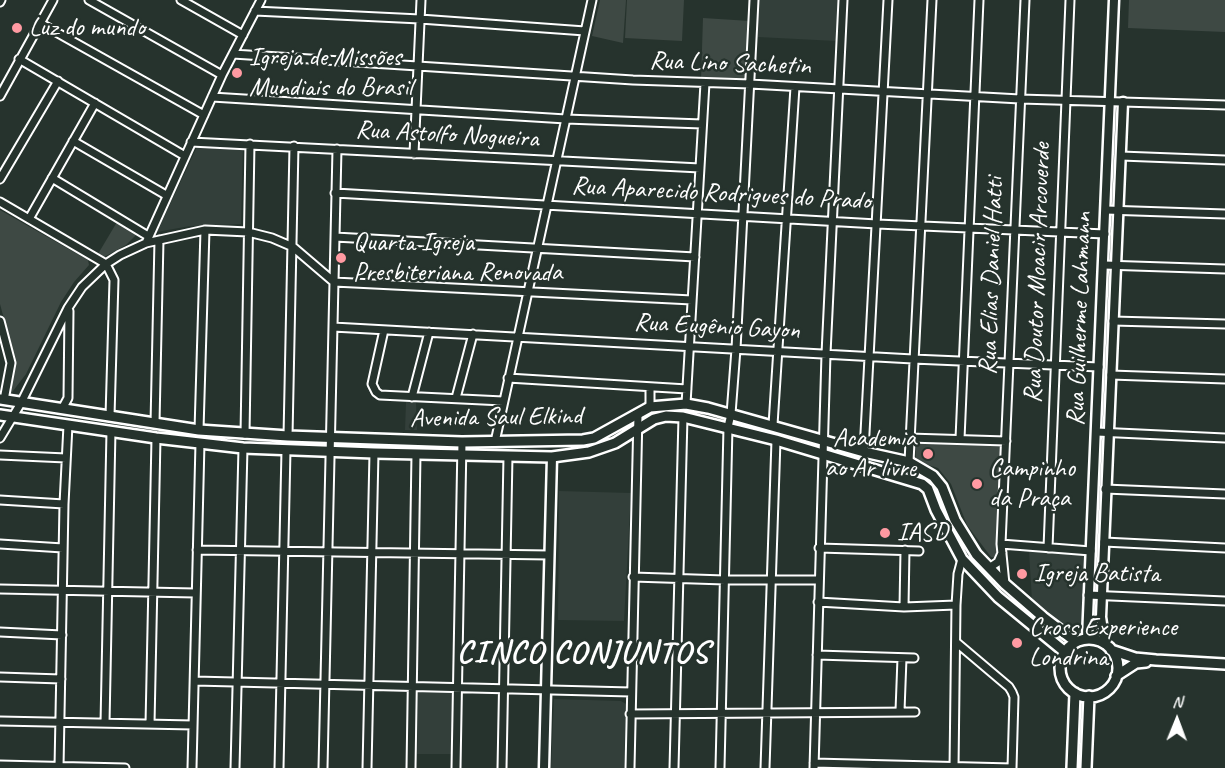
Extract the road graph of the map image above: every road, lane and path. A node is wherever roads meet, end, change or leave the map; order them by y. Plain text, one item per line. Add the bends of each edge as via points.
1 (53, 0) edge
2 (89, 0) edge
3 (181, 0) edge
4 (261, 0) edge
5 (421, 0) edge
6 (592, 0) edge
7 (754, 0) edge
8 (843, 0) edge
9 (888, 0) edge
10 (932, 0) edge
11 (979, 0) edge
12 (1024, 0) edge
13 (1070, 0) edge
14 (1114, 0) edge
15 (255, 11) junction
16 (420, 19) junction
17 (40, 22) junction
18 (585, 31) junction
19 (243, 35) junction
20 (233, 54) junction
21 (19, 59) junction
22 (418, 65) junction
23 (222, 75) junction
24 (576, 76) junction
25 (58, 81) junction
26 (705, 83) junction
27 (750, 84) junction
28 (795, 87) junction
29 (838, 90) junction
30 (883, 92) junction
31 (927, 94) junction
32 (0, 96) edge
33 (212, 97) junction
34 (975, 97) junction
35 (1020, 99) junction
36 (1065, 100) junction
37 (1110, 101) junction
38 (1123, 102) junction
39 (95, 104) junction
40 (1225, 105) edge
41 (416, 108) junction
42 (204, 116) junction
43 (566, 119) junction
44 (702, 123) junction
45 (73, 141) junction
46 (191, 142) junction
47 (250, 144) junction
48 (294, 146) junction
49 (337, 149) junction
50 (414, 154) junction
51 (184, 156) junction
52 (1121, 156) junction
53 (1225, 160) edge
54 (556, 162) junction
55 (700, 168) junction
56 (52, 178) junction
57 (0, 179) edge
58 (335, 193) junction
59 (166, 195) junction
60 (0, 202) edge
61 (546, 206) junction
62 (1106, 210) junction
63 (1119, 210) junction
64 (697, 214) junction
65 (1225, 214) edge
66 (742, 217) junction
67 (29, 219) junction
68 (787, 219) junction
69 (831, 221) junction
70 (877, 224) junction
71 (921, 226) junction
72 (970, 228) junction
73 (204, 230) junction
74 (1015, 231) junction
75 (248, 232) junction
76 (1060, 232) junction
77 (1105, 234) junction
78 (334, 237) junction
79 (147, 239) junction
80 (159, 240) junction
81 (293, 247) junction
82 (537, 249) junction
83 (695, 257) junction
84 (106, 264) junction
85 (1104, 265) junction
86 (1116, 266) junction
87 (1225, 270) edge
88 (334, 282) junction
89 (527, 292) junction
90 (692, 300) junction
91 (68, 308) junction
92 (0, 321) edge
93 (1113, 321) junction
94 (1225, 324) edge
95 (333, 327) junction
96 (384, 330) junction
97 (429, 332) junction
98 (473, 334) junction
99 (55, 336) junction
100 (518, 337) junction
101 (70, 341) junction
102 (690, 347) junction
103 (736, 349) junction
104 (778, 351) junction
105 (826, 354) junction
106 (869, 356) junction
107 (913, 359) junction
108 (964, 362) junction
109 (1009, 364) junction
110 (1055, 366) junction
111 (1099, 368) junction
112 (1111, 375) junction
113 (508, 378) junction
114 (1225, 379) edge
115 (7, 380) junction
116 (0, 388) edge
117 (650, 388) junction
118 (687, 389) junction
119 (412, 397) junction
120 (456, 398) junction
121 (2, 400) edge
122 (503, 401) junction
123 (21, 403) junction
124 (686, 404) junction
125 (650, 407) junction
126 (62, 409) junction
127 (638, 414) junction
128 (731, 414) junction
129 (0, 415) edge
130 (110, 416) junction
131 (13, 417) junction
132 (683, 417) junction
133 (155, 423) junction
134 (68, 425) junction
135 (773, 425) junction
136 (728, 427) junction
137 (638, 429) junction
138 (200, 430) junction
139 (111, 431) junction
140 (1097, 432) junction
141 (1108, 432) junction
142 (245, 434) junction
143 (288, 436) junction
144 (0, 438) edge
145 (156, 438) junction
146 (330, 438) junction
147 (909, 438) junction
148 (1225, 438) edge
149 (776, 440) junction
150 (960, 440) junction
151 (823, 441) junction
152 (1006, 441) junction
153 (462, 442) junction
154 (495, 442) junction
155 (200, 443) junction
156 (243, 448) junction
157 (286, 450) junction
158 (330, 452) junction
159 (864, 452) junction
160 (374, 453) junction
161 (0, 454) edge
162 (416, 454) junction
163 (463, 454) junction
164 (824, 455) junction
165 (508, 456) junction
166 (552, 457) junction
167 (66, 458) junction
168 (909, 462) junction
169 (1105, 489) junction
170 (1225, 494) edge
171 (0, 500) edge
172 (947, 500) junction
173 (64, 504) junction
174 (935, 506) junction
175 (1104, 542) junction
176 (0, 544) edge
177 (1002, 544) junction
178 (63, 548) junction
179 (819, 548) junction
180 (1048, 548) junction
181 (1225, 548) edge
182 (197, 550) junction
183 (905, 550) junction
184 (919, 550) dead end
185 (1090, 550) junction
186 (241, 551) junction
187 (285, 551) junction
188 (328, 551) junction
189 (373, 552) junction
190 (415, 552) junction
191 (462, 553) junction
192 (1002, 553) junction
193 (506, 555) junction
194 (549, 555) junction
195 (962, 559) junction
196 (989, 568) junction
197 (633, 577) junction
198 (679, 579) junction
199 (725, 580) junction
200 (818, 580) junction
201 (771, 581) junction
202 (1005, 584) junction
203 (0, 589) edge
204 (62, 591) junction
205 (107, 592) junction
206 (152, 592) junction
207 (195, 593) junction
208 (1088, 595) junction
209 (1102, 595) junction
210 (1225, 601) edge
211 (818, 602) junction
212 (956, 605) junction
213 (904, 607) junction
214 (0, 632) edge
215 (62, 635) junction
216 (1087, 639) junction
217 (1076, 642) junction
218 (957, 643) junction
219 (1108, 647) junction
220 (1065, 651) junction
221 (817, 655) junction
222 (902, 658) junction
223 (914, 658) dead end
224 (1156, 660) junction
225 (1225, 664) edge
226 (1116, 676) junction
227 (0, 677) edge
228 (61, 679) junction
229 (195, 681) junction
230 (238, 681) junction
231 (282, 682) junction
232 (325, 684) junction
233 (369, 685) junction
234 (413, 687) junction
235 (458, 688) junction
236 (504, 689) junction
237 (547, 690) junction
238 (631, 692) junction
239 (1076, 693) junction
240 (1089, 696) junction
241 (900, 711) junction
242 (915, 712) dead end
243 (675, 713) junction
244 (721, 713) junction
245 (766, 713) junction
246 (630, 714) junction
247 (815, 714) junction
248 (0, 721) edge
249 (60, 722) junction
250 (105, 723) junction
251 (150, 724) junction
252 (193, 725) junction
253 (0, 765) edge
254 (814, 765) edge
255 (59, 767) edge
256 (125, 768) edge
257 (192, 768) edge
258 (235, 768) edge
259 (279, 768) edge
260 (323, 768) edge
261 (367, 768) edge
262 (411, 768) edge
263 (456, 768) edge
264 (502, 768) edge
265 (544, 768) edge
266 (630, 768) edge
267 (674, 768) edge
268 (720, 768) edge
269 (765, 768) edge
270 (954, 768) edge
271 (1012, 768) edge
272 (1072, 768) edge
273 (1086, 768) edge

1 - 17 street
2 - 23 street
3 - 19 street
4 - 15 street
5 - 16 street
6 - 18 street
7 - 27 street
8 - 29 street
9 - 30 street
10 - 31 street
11 - 34 street
12 - 35 street, Rua Elias Daniel Hatti
13 - 36 street, Rua Doutor Moacir Arcoverde
14 - 37 street, Rua Guilherme Lahmann
15 - 16 street
15 - 19 street
16 - 18 street
16 - 22 street
17 - 21 street
17 - 42 street
18 - 24 street
19 - 20 street
20 - 22 street, Rua Lino Sachetin
20 - 23 street
21 - 25 street
21 - 32 street
22 - 24 street, Rua Lino Sachetin
22 - 41 street
23 - 33 street
24 - 26 street, Rua Lino Sachetin
24 - 43 street
25 - 39 street
25 - 57 street
26 - 27 street, Rua Lino Sachetin
26 - 44 street
27 - 28 street, Rua Lino Sachetin
27 - 66 street
28 - 29 street, Rua Lino Sachetin
28 - 68 street
29 - 30 street, Rua Lino Sachetin
29 - 69 street
30 - 31 street, Rua Lino Sachetin
30 - 70 street
31 - 34 street, Rua Lino Sachetin
31 - 71 street
33 - 41 street
33 - 42 street
34 - 35 street, Rua Lino Sachetin
34 - 72 street
35 - 36 street, Rua Lino Sachetin
35 - 74 street, Rua Elias Daniel Hatti
36 - 37 street, Rua Lino Sachetin
36 - 76 street, Rua Doutor Moacir Arcoverde
37 - 38 street, Rua Lino Sachetin
37 - 62 street, Rua Guilherme Lahmann
38 - 40 street, Rua Lino Sachetin
38 - 52 street
39 - 45 street
39 - 51 street
41 - 43 street
41 - 50 street
42 - 46 street
43 - 44 street
43 - 54 street
44 - 55 street
45 - 56 street
45 - 59 street
46 - 47 street, Rua Astolfo Nogueira
46 - 51 street
47 - 48 street, Rua Astolfo Nogueira
47 - 75 street
48 - 49 street, Rua Astolfo Nogueira
48 - 81 street
49 - 50 street, Rua Astolfo Nogueira
49 - 58 street
50 - 54 street, Rua Astolfo Nogueira
51 - 59 street
52 - 53 street
52 - 63 street
54 - 55 street, Rua Astolfo Nogueira
54 - 61 street
55 - 64 street
56 - 67 street
56 - 79 street
58 - 61 street, Rua Aparecido Rodrigues do Prado
58 - 78 street
59 - 79 street
60 - 67 street
61 - 64 street, Rua Aparecido Rodrigues do Prado
61 - 82 street
62 - 63 street
62 - 77 street, Rua Guilherme Lahmann
63 - 65 street
63 - 86 street
64 - 66 street, Rua Aparecido Rodrigues do Prado
64 - 83 street
66 - 68 street, Rua Aparecido Rodrigues do Prado
66 - 103 street
67 - 84 street
68 - 69 street, Rua Aparecido Rodrigues do Prado
68 - 104 street
69 - 70 street, Rua Aparecido Rodrigues do Prado
69 - 105 street
70 - 71 street, Rua Aparecido Rodrigues do Prado
70 - 106 street
71 - 72 street, Rua Aparecido Rodrigues do Prado
71 - 107 street
72 - 74 street, Rua Aparecido Rodrigues do Prado
72 - 108 street
73 - 75 street
73 - 80 street
73 - 138 street
74 - 76 street, Rua Aparecido Rodrigues do Prado
74 - 109 street, Rua Elias Daniel Hatti
75 - 81 street
75 - 142 street
76 - 77 street, Rua Aparecido Rodrigues do Prado
76 - 110 street, Rua Doutor Moacir Arcoverde
77 - 85 street, Rua Guilherme Lahmann
78 - 82 street
78 - 88 street
79 - 80 street
79 - 84 street
80 - 133 street
81 - 88 street
81 - 143 street
82 - 83 street
82 - 89 street
83 - 90 street
84 - 91 street via 82,287
84 - 130 street via 114,280
85 - 86 street
85 - 111 street, Rua Guilherme Lahmann
86 - 87 street
86 - 93 street
88 - 89 street
88 - 95 street
89 - 90 street
89 - 100 street
90 - 102 street
91 - 99 street
91 - 101 street
92 - 115 street via 11,363
93 - 94 street
93 - 112 street
95 - 96 street, Rua Eugênio Gayon
95 - 146 street
96 - 97 street, Rua Eugênio Gayon
96 - 119 street via 373,389 380,395
97 - 98 street, Rua Eugênio Gayon
97 - 119 street
98 - 100 street, Rua Eugênio Gayon
98 - 120 street
99 - 101 street
99 - 123 street
100 - 102 street, Rua Eugênio Gayon
100 - 113 street
101 - 126 street via 68,398
102 - 103 street, Rua Eugênio Gayon
102 - 118 street
103 - 104 street, Rua Eugênio Gayon
103 - 128 street
104 - 105 street, Rua Eugênio Gayon
104 - 135 street
105 - 106 street, Rua Eugênio Gayon
105 - 151 street
106 - 107 street, Rua Eugênio Gayon
106 - 159 street
107 - 108 street, Rua Eugênio Gayon
107 - 147 street
108 - 109 street, Rua Eugênio Gayon
108 - 150 street
109 - 110 street, Rua Eugênio Gayon
109 - 152 street, Rua Elias Daniel Hatti
110 - 111 street, Rua Eugênio Gayon
110 - 180 street, Rua Doutor Moacir Arcoverde
111 - 140 street, Rua Guilherme Lahmann
112 - 114 street
112 - 141 street
113 - 117 street
113 - 122 street
115 - 116 street
115 - 121 street
117 - 118 street
117 - 125 street
118 - 124 street
119 - 120 street
120 - 122 street
121 - 123 main road, Avenida Saul Elkind
122 - 154 street
123 - 126 main road, Avenida Saul Elkind
123 - 131 street
124 - 125 main road, Avenida Saul Elkind
124 - 128 main road, Avenida Saul Elkind
125 - 127 main road, Avenida Saul Elkind
126 - 130 main road, Avenida Saul Elkind
127 - 137 street
127 - 154 main road, Avenida Saul Elkind via 594,438
128 - 135 main road, Avenida Saul Elkind
128 - 136 street
129 - 131 main road, Avenida Saul Elkind
130 - 133 main road, Avenida Saul Elkind
131 - 134 main road, Avenida Saul Elkind
131 - 144 street
132 - 136 main road, Avenida Saul Elkind
132 - 137 main road, Avenida Saul Elkind via 654,419
132 - 198 street
133 - 138 main road, Avenida Saul Elkind
134 - 139 main road, Avenida Saul Elkind
134 - 167 street
135 - 151 main road, Avenida Saul Elkind
136 - 149 main road, Avenida Saul Elkind
136 - 199 street
137 - 166 main road, Avenida Saul Elkind via 589,452
137 - 197 street
138 - 142 main road, Avenida Saul Elkind
139 - 145 main road, Avenida Saul Elkind
139 - 205 street
140 - 141 street
140 - 185 street, Rua Guilherme Lahmann
141 - 148 street
141 - 169 street
142 - 143 main road, Avenida Saul Elkind
143 - 146 main road, Avenida Saul Elkind
145 - 155 main road, Avenida Saul Elkind
145 - 206 street
146 - 153 main road, Avenida Saul Elkind
146 - 158 street
147 - 150 street
147 - 168 street
149 - 164 main road, Avenida Saul Elkind
149 - 201 street
150 - 152 street
151 - 159 main road, Avenida Saul Elkind
151 - 164 street
152 - 177 street, Rua Elias Daniel Hatti
153 - 154 main road, Avenida Saul Elkind
153 - 163 street
155 - 156 main road, Avenida Saul Elkind
155 - 182 street
156 - 157 main road, Avenida Saul Elkind
156 - 186 street
157 - 158 main road, Avenida Saul Elkind
157 - 187 street
158 - 160 main road, Avenida Saul Elkind
158 - 188 street
159 - 168 main road, Avenida Saul Elkind
160 - 162 main road, Avenida Saul Elkind
160 - 189 street
161 - 167 street
162 - 163 main road, Avenida Saul Elkind
162 - 190 street
163 - 165 main road, Avenida Saul Elkind
163 - 191 street
164 - 174 main road, Avenida Saul Elkind via 916,480 928,489
164 - 179 street
165 - 166 main road, Avenida Saul Elkind
165 - 193 street
166 - 194 street
167 - 173 street
168 - 172 main road, Avenida Saul Elkind via 933,476
169 - 170 street
169 - 175 street
171 - 173 street
172 - 174 main road
172 - 196 main road, Avenida Saul Elkind via 976,554
173 - 178 street
174 - 195 main road, Avenida Saul Elkind
175 - 181 street
175 - 209 street
176 - 178 street
177 - 180 street
177 - 192 street, Rua Elias Daniel Hatti
178 - 204 street
179 - 183 street
179 - 200 street
180 - 185 street
182 - 186 street
182 - 207 street
183 - 184 street
183 - 213 street
185 - 208 street, Rua Guilherme Lahmann
186 - 187 street
186 - 230 street
187 - 188 street
187 - 231 street
188 - 189 street
188 - 232 street
189 - 190 street
189 - 233 street
190 - 191 street
190 - 234 street
191 - 193 street
191 - 235 street
192 - 196 street
192 - 202 street, Rua Elias Daniel Hatti
193 - 194 street
193 - 236 street
194 - 237 street
195 - 212 street
195 - 220 main road, Avenida Saul Elkind via 998,597
196 - 202 main road, Avenida Saul Elkind
197 - 198 street
197 - 238 street
198 - 199 street
198 - 243 street
199 - 201 street
199 - 244 street
200 - 201 street
200 - 211 street
201 - 245 street
202 - 217 main road, Avenida Saul Elkind
203 - 204 street
204 - 205 street
204 - 215 street
205 - 206 street
205 - 250 street
206 - 207 street
206 - 251 street
207 - 229 street
208 - 209 street
208 - 216 street, Rua Guilherme Lahmann
209 - 210 street
209 - 219 street via 1101,630
211 - 213 street
211 - 221 street
212 - 213 street
212 - 218 street
214 - 215 street
215 - 228 street
216 - 217 main road
216 - 219 main road
217 - 220 main road
218 - 270 street
218 - 271 street via 1010,687 1014,697
219 - 224 main road
219 - 226 main road via 1116,658
220 - 239 main road via 1061,675
221 - 222 street
221 - 247 street
222 - 223 street
222 - 241 street
224 - 225 main road
224 - 226 main road via 1136,663
226 - 240 main road via 1106,691
227 - 228 street
228 - 249 street
229 - 230 street
229 - 252 street
230 - 231 street
230 - 258 street
231 - 232 street
231 - 259 street
232 - 233 street
232 - 260 street
233 - 234 street
233 - 261 street
234 - 235 street
234 - 262 street
235 - 236 street
235 - 263 street
236 - 237 street
236 - 264 street
237 - 238 street
237 - 265 street
238 - 246 street
239 - 240 main road
239 - 272 main road
240 - 273 main road
241 - 242 street
241 - 247 street
243 - 244 street
243 - 246 street
243 - 267 street
244 - 245 street
244 - 268 street
245 - 247 street
245 - 269 street
246 - 266 street
247 - 254 street
248 - 249 street
249 - 250 street
249 - 255 street
250 - 251 street
251 - 252 street
252 - 257 street
253 - 255 street
254 - 270 street
255 - 256 street
270 - 271 street

